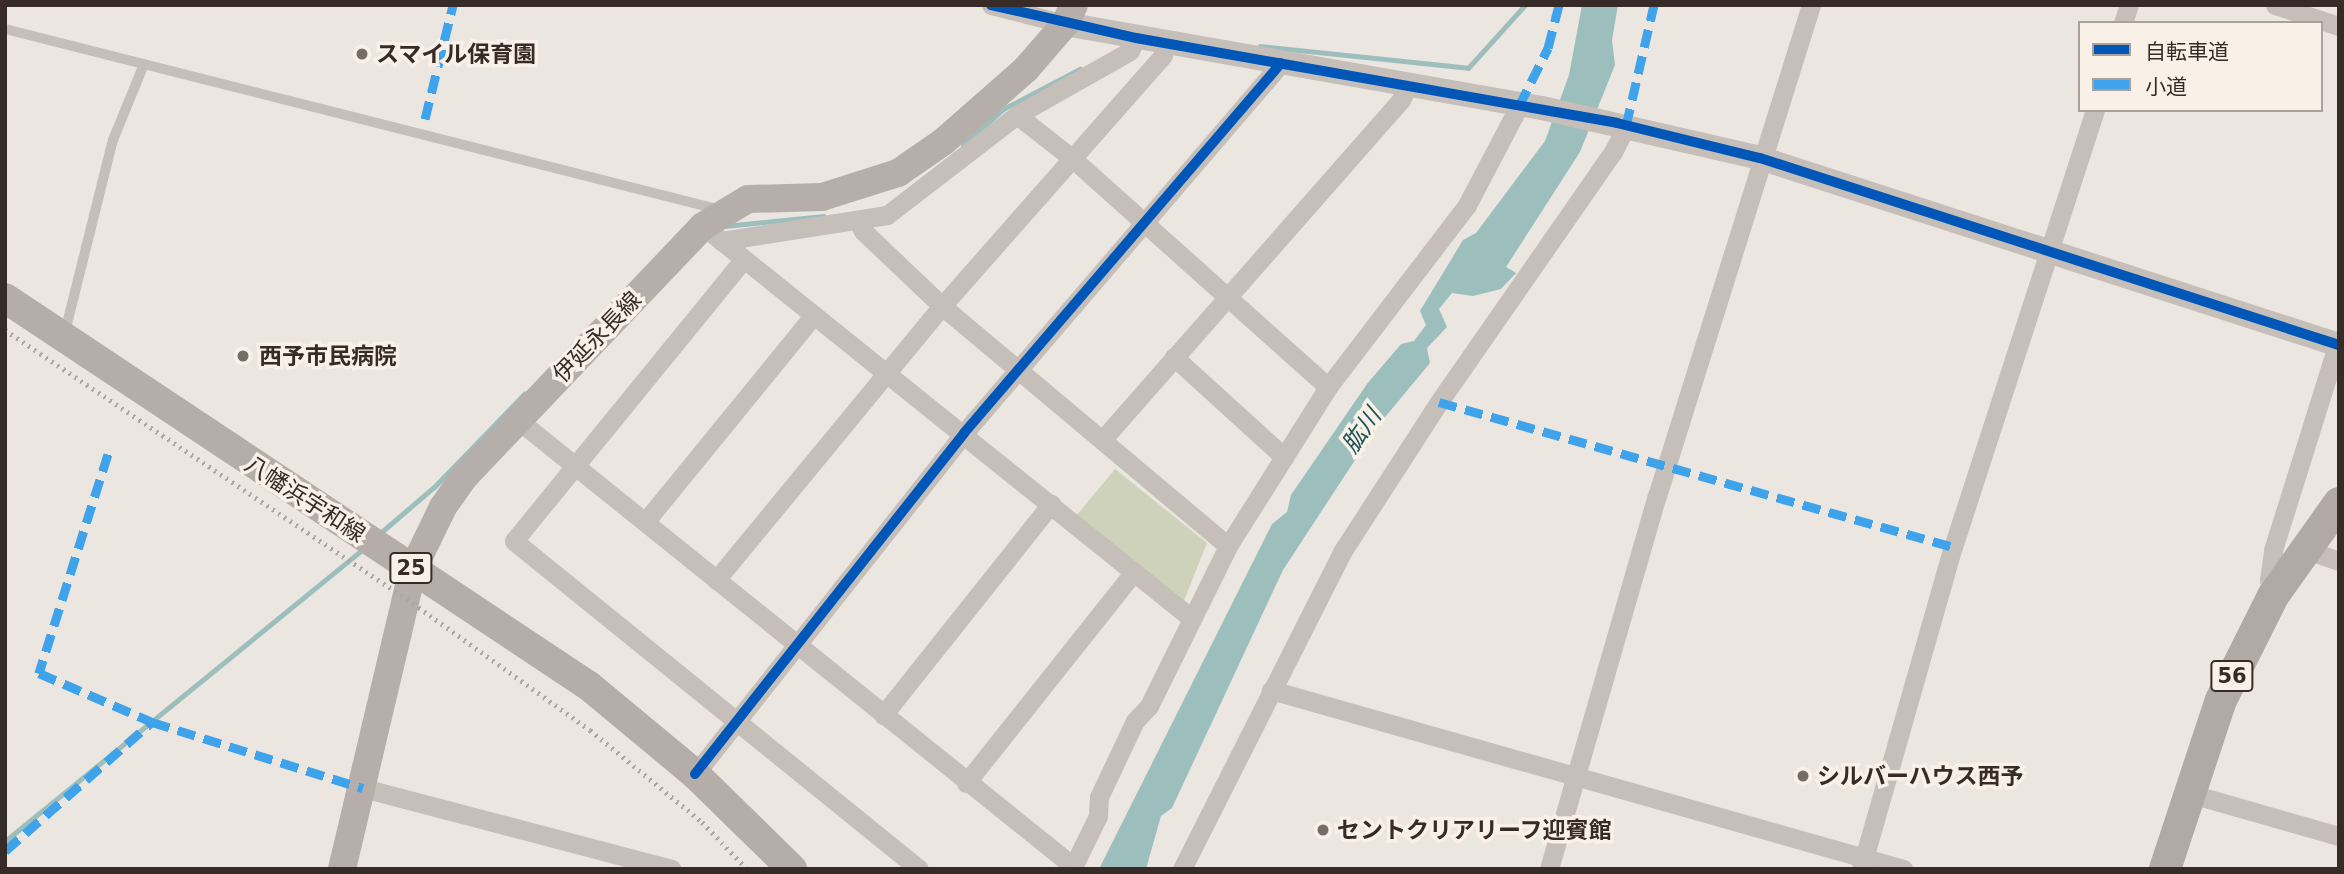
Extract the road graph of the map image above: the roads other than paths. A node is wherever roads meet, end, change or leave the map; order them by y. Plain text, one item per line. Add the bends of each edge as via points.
1 (991, 5) edge
2 (1811, 5) edge
3 (2275, 5) edge
4 (1070, 14) edge
5 (2339, 26) edge
6 (5, 29) edge
7 (1136, 38) junction
8 (1165, 43) junction
9 (1281, 63) junction
10 (144, 64) junction
11 (1408, 85) junction
12 (1531, 107) junction
13 (2094, 112) edge
14 (1017, 115) junction
15 (1622, 125) junction
16 (1760, 158) junction
17 (1073, 159) junction
18 (858, 220) junction
19 (1145, 222) junction
20 (715, 226) junction
21 (2049, 251) junction
22 (743, 260) junction
23 (1228, 296) junction
24 (5, 298) edge
25 (942, 306) junction
26 (814, 315) junction
27 (64, 338) junction
28 (2338, 343) edge
29 (1174, 357) junction
30 (1020, 367) junction
31 (890, 375) junction
32 (1328, 387) junction
33 (518, 420) junction
34 (964, 433) junction
35 (1102, 439) junction
36 (1284, 457) junction
37 (573, 464) junction
38 (2339, 503) edge
39 (1051, 504) junction
40 (645, 522) junction
41 (1228, 546) junction
42 (2304, 549) junction
43 (2339, 561) edge
44 (413, 569) junction
45 (1134, 572) junction
46 (716, 580) junction
47 (2273, 596) junction
48 (1191, 618) junction
49 (796, 645) junction
50 (1271, 690) junction
51 (883, 715) junction
52 (736, 721) junction
53 (695, 774) junction
54 (1576, 776) junction
55 (966, 782) junction
56 (363, 788) junction
57 (2188, 793) junction
58 (2339, 836) edge
59 (1863, 863) edge
60 (1073, 867) edge
61 (342, 869) edge
62 (672, 869) edge
63 (792, 869) edge
64 (919, 869) edge
65 (1182, 869) edge
66 (1549, 869) edge
67 (1903, 869) edge
68 (2165, 869) edge

1 - 4 street
2 - 16 street
3 - 5 street
4 - 7 street
4 - 20 main road, 伊延永長線 via 1026,69 943,142 898,173 822,197 748,199
6 - 10 lane
7 - 8 street
7 - 14 street via 1130,51
8 - 9 street
8 - 17 street via 1163,55
9 - 11 street
9 - 19 street
10 - 20 lane
10 - 27 lane via 113,140
11 - 12 street
11 - 23 street via 1401,100
12 - 15 street
12 - 32 street via 1467,205
13 - 21 street
14 - 17 street
14 - 18 street via 897,210
15 - 16 street
15 - 50 street via 1613,152 1438,402 1342,552
16 - 21 street
16 - 54 street
17 - 19 street
17 - 25 street
18 - 20 street
18 - 25 street via 863,231
19 - 23 street
19 - 30 street
20 - 22 street
20 - 33 main road, 伊延永長線
21 - 28 street
21 - 59 street via 1953,547
22 - 26 street
22 - 37 street
23 - 29 street
23 - 32 street
24 - 27 main road, 八幡浜宇和線 / 25
25 - 30 street
25 - 31 street
26 - 31 street
26 - 40 street
27 - 44 main road, 八幡浜宇和線 / 25
28 - 47 street via 2273,550 2269,580
29 - 35 street
29 - 36 street
30 - 34 street
30 - 35 street
31 - 34 street
31 - 46 street
32 - 36 street
33 - 37 street
33 - 44 main road, 伊延永長線 via 465,476 443,508
34 - 39 street
34 - 49 street
35 - 41 street
36 - 41 street
37 - 40 street
37 - 52 street via 514,541
38 - 42 highway, 56
39 - 45 street
39 - 51 street
40 - 46 street
41 - 48 street
42 - 43 street
42 - 47 highway, 56
44 - 53 main road, 八幡浜宇和線 / 25 via 589,686
44 - 56 main road, 伊延永長線
45 - 48 street
45 - 55 street
46 - 49 street
47 - 57 highway, 56 via 2221,700
48 - 60 street via 1105,784 1098,816
49 - 51 street
49 - 52 street
50 - 54 street
50 - 65 street
51 - 55 street
52 - 53 street
52 - 64 street
53 - 63 main road, 八幡浜宇和線 / 25
54 - 59 street
54 - 66 street
55 - 60 street
56 - 61 main road, 伊延永長線
56 - 62 street
57 - 58 street
57 - 68 highway, 56
59 - 67 street

